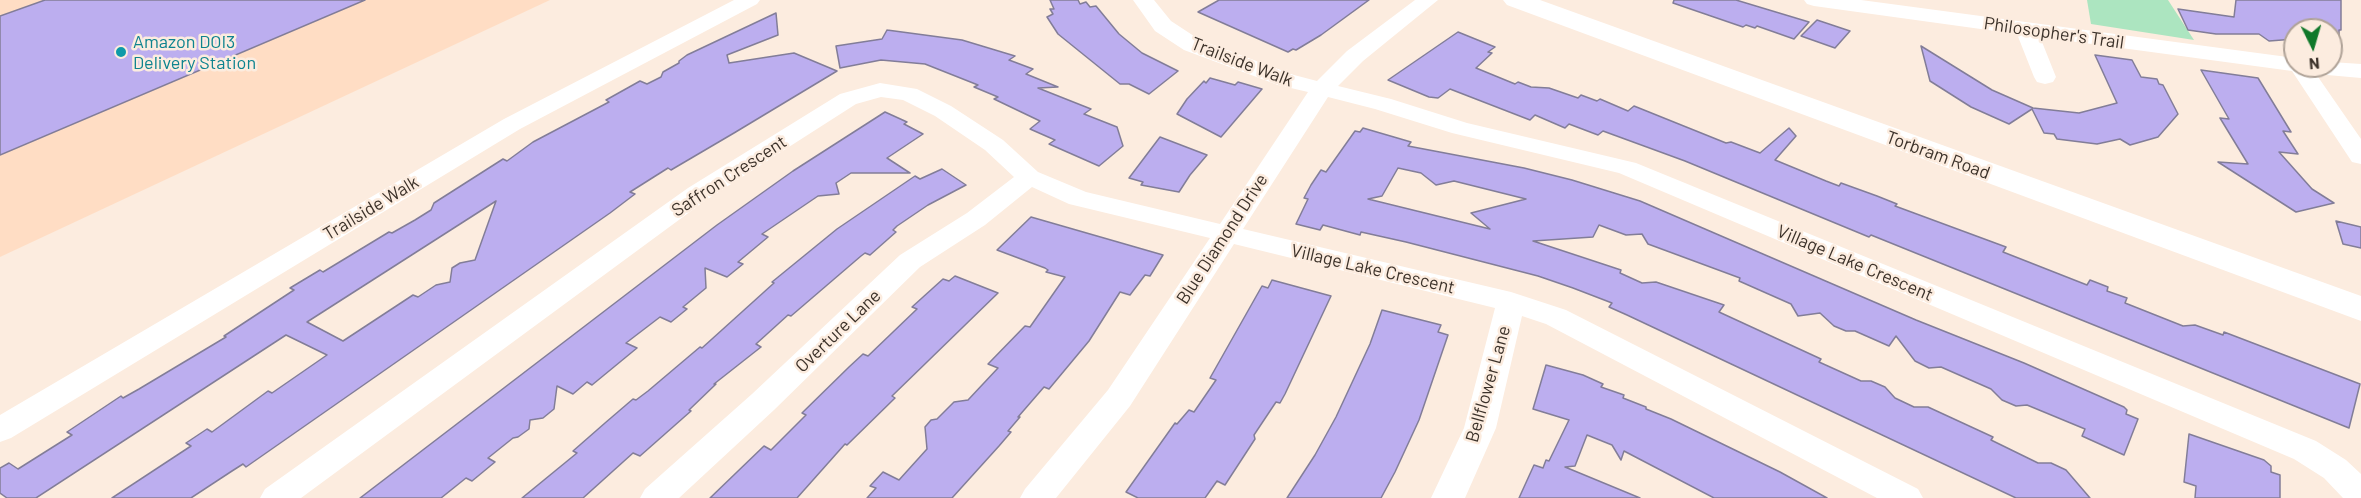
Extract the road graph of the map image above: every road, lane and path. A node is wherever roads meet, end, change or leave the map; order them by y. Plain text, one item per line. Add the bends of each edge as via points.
1 (750, 0) edge
2 (1143, 0) edge
3 (1428, 0) edge
4 (1516, 0) edge
5 (1814, 0) edge
6 (1972, 0) edge
7 (1980, 23) junction
8 (2025, 29) junction
9 (2283, 63) edge
10 (2343, 69) edge
11 (2361, 71) edge
12 (2045, 77) dead end
13 (2308, 78) edge
14 (1322, 88) junction
15 (2361, 157) edge
16 (1029, 177) junction
17 (1225, 234) junction
18 (1511, 302) junction
19 (2361, 309) edge
20 (0, 430) edge
21 (277, 498) edge
22 (657, 498) edge
23 (1037, 498) edge
24 (1448, 498) edge
25 (1906, 498) edge
26 (2360, 498) edge

1 - 20 street, Trailside Walk via 512,124
2 - 14 street, Trailside Walk via 1162,26 1192,45 1286,80
3 - 14 street, Blue Diamond Drive via 1355,56
4 - 19 main road, Torbram Road
5 - 7 street, Philosopher's Trail
6 - 7 street
7 - 8 street, Philosopher's Trail
8 - 9 street, Philosopher's Trail
8 - 12 street
10 - 11 street
13 - 15 street
14 - 17 street, Blue Diamond Drive
14 - 26 street, Village Lake Crescent via 1460,128 1627,168 2305,450 2335,469
16 - 17 street, Saffron Crescent via 1078,198
16 - 21 street, Saffron Crescent via 994,145 909,94 880,90 848,99 698,194
16 - 22 street, Overture Lane via 976,219 910,261
17 - 18 street, Village Lake Crescent
17 - 23 street, Blue Diamond Drive via 1119,398
18 - 24 street, Bellflower Lane via 1480,428
18 - 25 street, Village Lake Crescent via 1556,317

